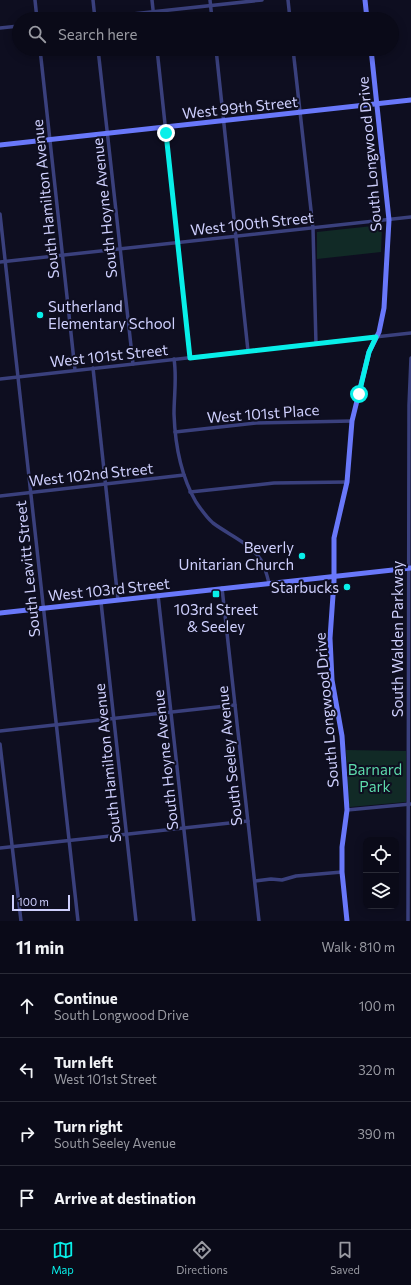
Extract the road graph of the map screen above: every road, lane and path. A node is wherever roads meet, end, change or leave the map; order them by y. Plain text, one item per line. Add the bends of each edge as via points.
1 (35, 0) edge
2 (93, 0) edge
3 (152, 0) edge
4 (210, 0) edge
5 (262, 0) edge
6 (288, 0) edge
7 (365, 0) edge
8 (211, 6) junction
9 (36, 12) edge
10 (94, 12) edge
11 (153, 12) joint
12 (211, 12) edge
13 (289, 12) edge
14 (366, 12) edge
15 (12, 27) edge
16 (0, 28) edge
17 (41, 56) edge
18 (99, 56) edge
19 (158, 56) edge
20 (217, 56) edge
21 (294, 56) edge
22 (372, 56) edge
23 (411, 100) edge
24 (376, 103) junction
25 (300, 112) junction
26 (223, 121) junction
27 (165, 127) junction
28 (108, 133) junction
29 (50, 139) junction
30 (0, 145) edge
31 (0, 214) edge
32 (411, 217) edge
33 (389, 220) junction
34 (313, 228) junction
35 (236, 236) junction
36 (178, 243) junction
37 (120, 249) junction
38 (63, 256) junction
39 (0, 262) edge
40 (5, 262) junction
41 (411, 333) edge
42 (376, 337) junction
43 (316, 344) junction
44 (248, 351) junction
45 (190, 358) junction
46 (411, 358) edge
47 (174, 359) junction
48 (133, 364) junction
49 (93, 368) junction
50 (75, 370) junction
51 (18, 377) junction
52 (0, 379) edge
53 (352, 421) junction
54 (175, 432) junction
55 (184, 476) junction
56 (347, 482) junction
57 (105, 484) junction
58 (190, 492) junction
59 (30, 493) junction
60 (0, 496) edge
61 (410, 568) edge
62 (334, 576) junction
63 (269, 583) junction
64 (222, 588) junction
65 (158, 595) junction
66 (118, 600) junction
67 (102, 602) junction
68 (43, 608) junction
69 (0, 613) edge
70 (235, 705) junction
71 (171, 712) junction
72 (114, 718) junction
73 (56, 725) junction
74 (0, 731) edge
75 (0, 744) edge
76 (409, 804) edge
77 (347, 810) junction
78 (248, 821) junction
79 (185, 828) junction
80 (127, 834) junction
81 (69, 840) junction
82 (12, 847) junction
83 (0, 848) edge
84 (342, 872) junction
85 (255, 881) junction
86 (21, 921) edge
87 (78, 921) edge
88 (136, 921) edge
89 (194, 921) edge
90 (259, 921) edge
91 (347, 921) edge
92 (408, 921) edge

1 - 9 street
2 - 10 street
3 - 11 street
4 - 8 street
5 - 8 street
6 - 13 street
7 - 14 street
8 - 11 street
8 - 12 street
15 - 16 street
17 - 29 street, South Hamilton Avenue
18 - 28 street, South Hoyne Avenue
19 - 27 street
20 - 26 street
21 - 25 street
22 - 24 street, South Longwood Drive
23 - 24 street, West 99th Street
24 - 25 street, West 99th Street
24 - 33 street, South Longwood Drive
25 - 26 street, West 99th Street
25 - 34 street
26 - 27 street, West 99th Street
26 - 35 street
27 - 28 street, West 99th Street
27 - 36 street
28 - 29 street, West 99th Street
28 - 37 street, South Hoyne Avenue
29 - 30 street, West 99th Street
29 - 38 street, South Hamilton Avenue
31 - 40 street, South Leavitt Street
32 - 33 street, West 100th Street
33 - 34 street, West 100th Street
33 - 42 street, South Longwood Drive via 384,315
34 - 35 street, West 100th Street
34 - 43 street
35 - 36 street, West 100th Street
35 - 44 street
36 - 37 street, West 100th Street
36 - 45 street
37 - 38 street, West 100th Street
37 - 48 street, South Hoyne Avenue
38 - 40 street, West 100th Street
38 - 50 street, South Hamilton Avenue
39 - 40 street, West 100th Street
40 - 51 street, South Leavitt Street
41 - 42 street, West 101st Street
42 - 43 street, West 101st Street
42 - 53 street, South Longwood Drive via 369,352
43 - 44 street, West 101st Street
44 - 45 street, West 101st Street
45 - 47 street, West 101st Street
46 - 61 street, South Walden Parkway
47 - 48 street, West 101st Street
47 - 54 street
48 - 49 street, West 101st Street
49 - 50 street, West 101st Street
49 - 57 street
50 - 51 street, West 101st Street
51 - 52 street, West 101st Street
51 - 59 street, South Leavitt Street
53 - 54 street, West 101st Place via 256,423
53 - 56 street, South Longwood Drive
54 - 55 street
55 - 57 street, West 102nd Street
55 - 58 street
56 - 58 street via 259,484
56 - 62 street, South Longwood Drive via 334,538
57 - 59 street, West 102nd Street
57 - 66 street
58 - 63 street via 212,522 254,551 261,560
59 - 60 street, West 102nd Street
59 - 68 street, South Leavitt Street
61 - 62 street, West 103rd Street
61 - 76 street, South Walden Parkway
62 - 63 street, West 103rd Street
62 - 77 street, South Longwood Drive via 330,653 342,736
63 - 64 street, West 103rd Street
64 - 65 street, West 103rd Street
64 - 70 street, South Seeley Avenue
65 - 66 street, West 103rd Street
65 - 71 street, South Hoyne Avenue
66 - 67 street, West 103rd Street
67 - 68 street, West 103rd Street
67 - 72 street, South Hamilton Avenue
68 - 69 street, West 103rd Street
68 - 73 street, South Leavitt Street
70 - 71 street
70 - 78 street, South Seeley Avenue
71 - 72 street
71 - 79 street, South Hoyne Avenue
72 - 73 street
72 - 80 street, South Hamilton Avenue
73 - 74 street
73 - 81 street, South Leavitt Street
75 - 82 street
76 - 77 street
76 - 92 street, South Walden Parkway
77 - 84 street, South Longwood Drive via 342,847
78 - 79 street
78 - 85 street, South Seeley Avenue
79 - 80 street
79 - 89 street, South Hoyne Avenue
80 - 81 street
80 - 88 street, South Hamilton Avenue
81 - 82 street
81 - 87 street, South Leavitt Street
82 - 83 street
82 - 86 street
84 - 85 street
84 - 91 street, South Longwood Drive
85 - 90 street, South Seeley Avenue

